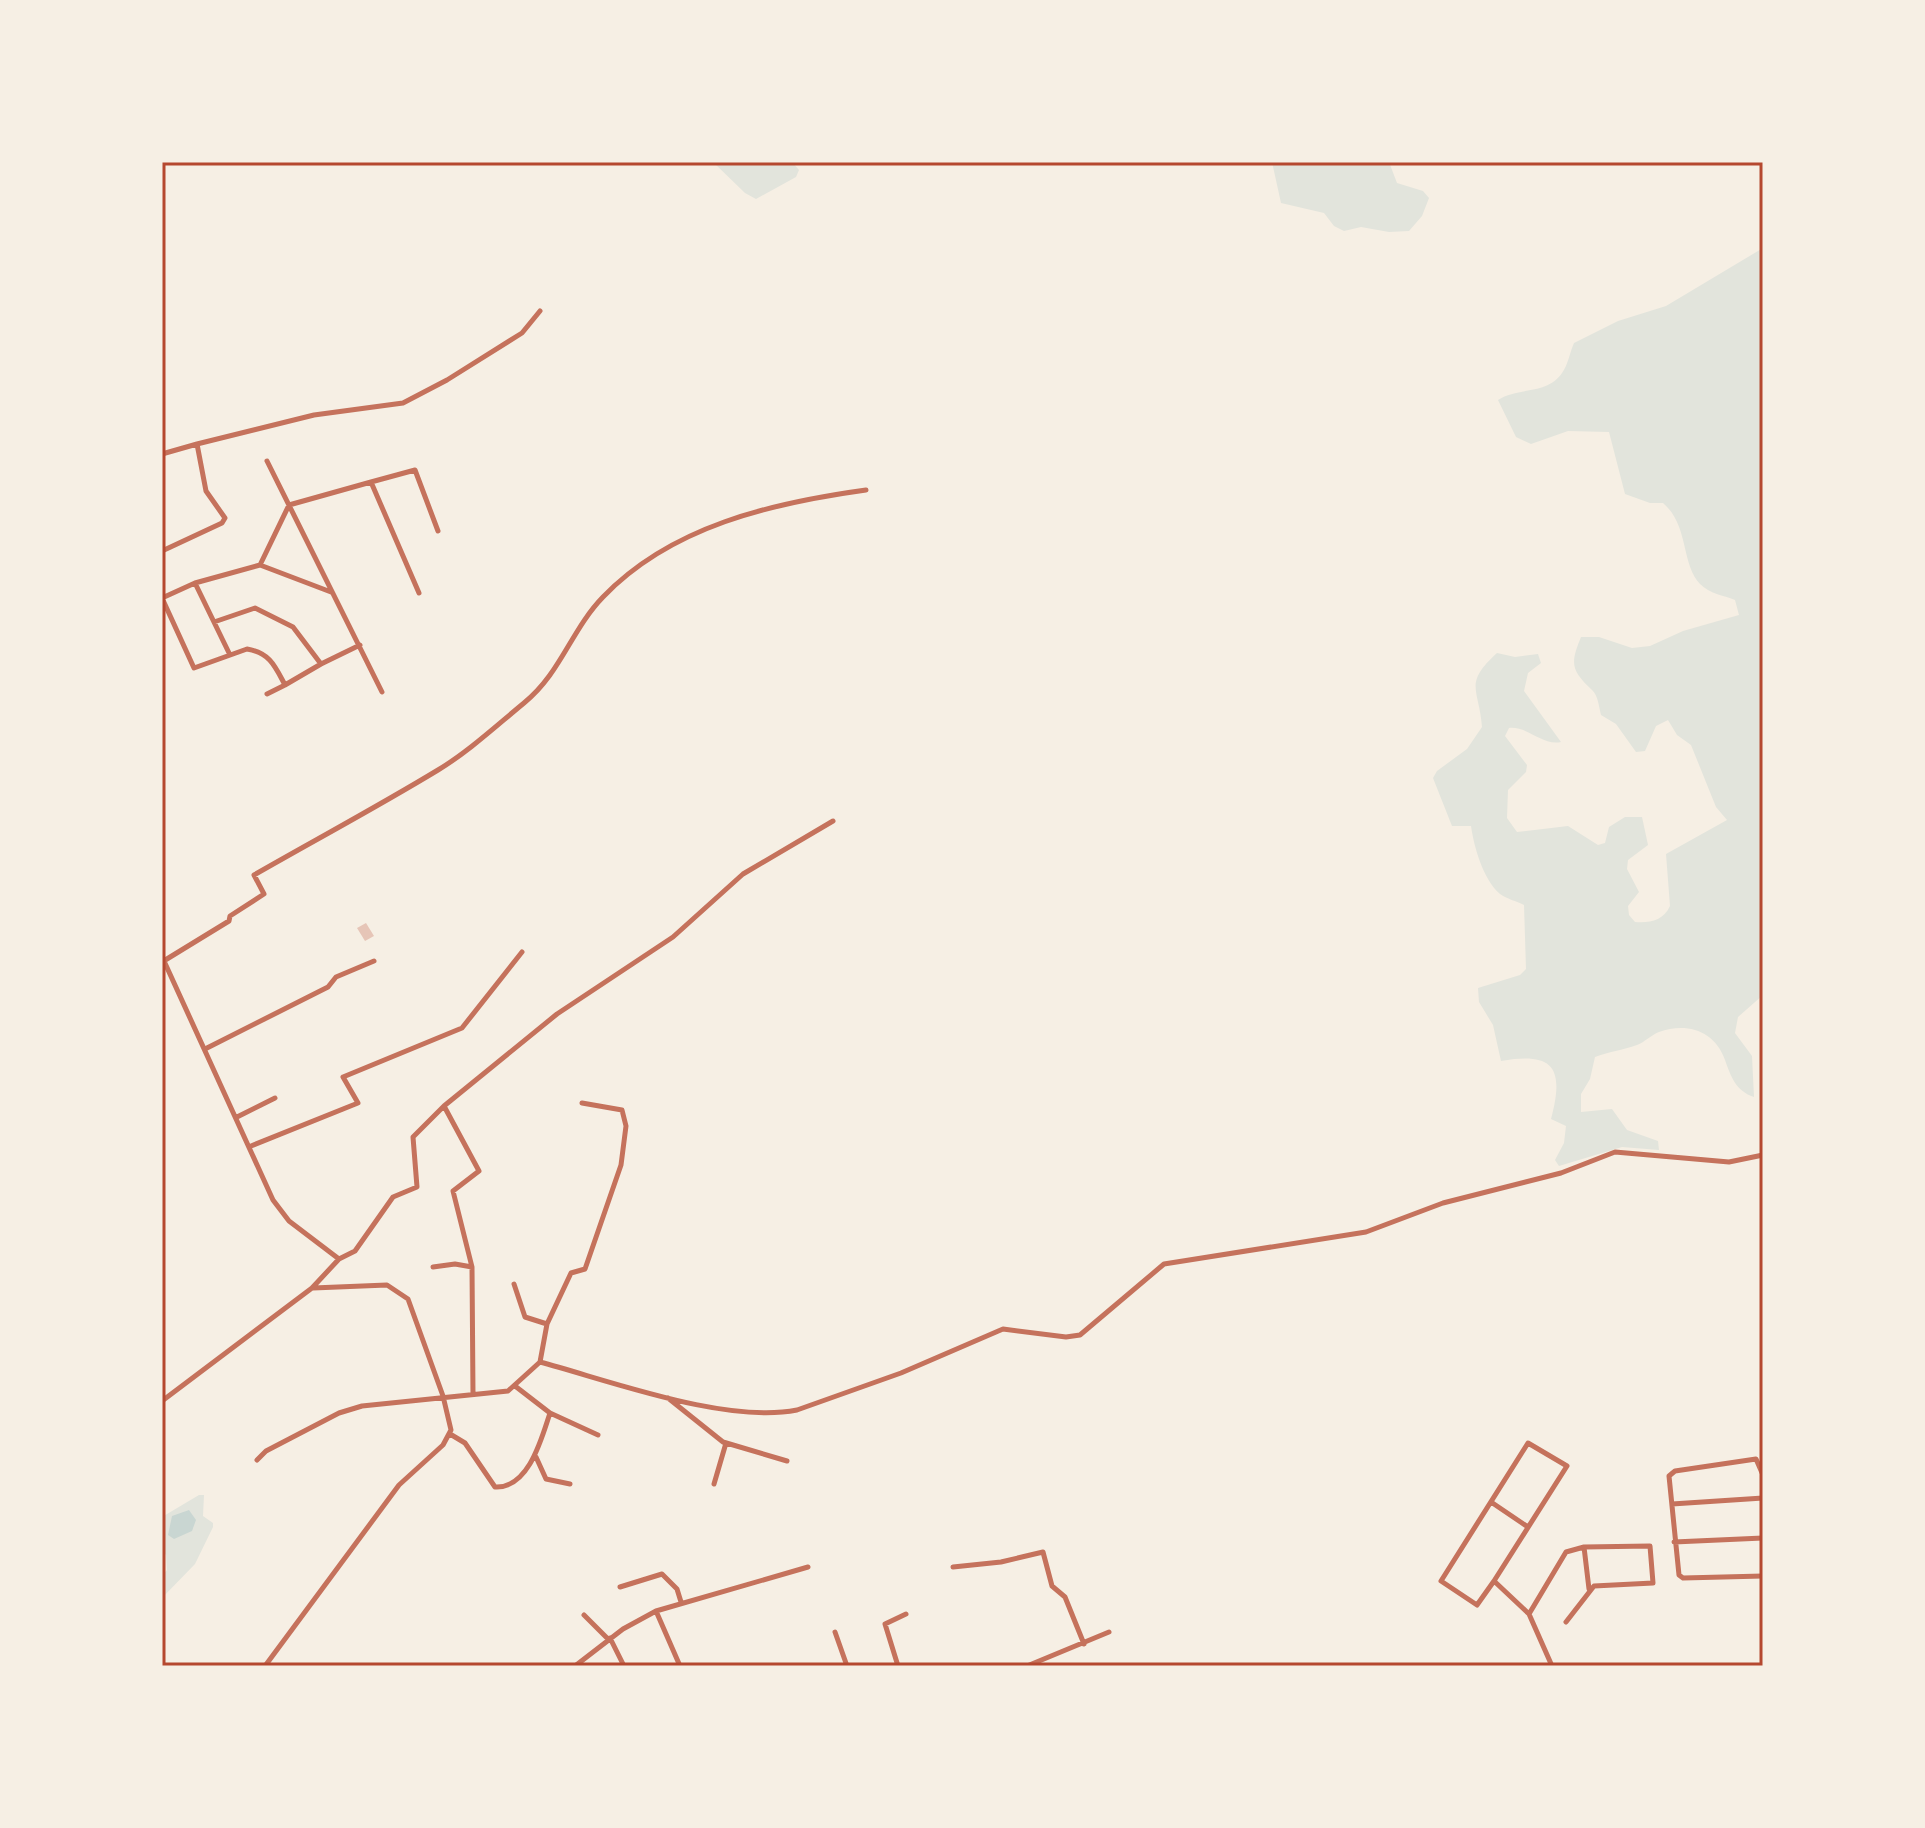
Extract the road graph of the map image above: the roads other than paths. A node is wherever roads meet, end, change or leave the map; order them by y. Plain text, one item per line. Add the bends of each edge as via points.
1 (540, 311) dead end
2 (197, 444) junction
3 (162, 454) edge
4 (267, 461) dead end
5 (371, 482) junction
6 (866, 490) dead end
7 (289, 505) junction
8 (438, 531) dead end
9 (162, 551) edge
10 (260, 565) junction
11 (195, 583) junction
12 (331, 592) junction
13 (419, 593) dead end
14 (214, 622) junction
15 (360, 645) junction
16 (230, 655) junction
17 (321, 664) junction
18 (285, 685) junction
19 (382, 692) dead end
20 (267, 694) dead end
21 (833, 821) dead end
22 (522, 952) dead end
23 (163, 961) edge
24 (374, 961) dead end
25 (207, 1048) junction
26 (275, 1098) dead end
27 (582, 1103) dead end
28 (444, 1106) junction
29 (237, 1117) junction
30 (251, 1146) junction
31 (1763, 1155) edge
32 (339, 1259) junction
33 (433, 1267) dead end
34 (472, 1267) junction
35 (514, 1284) dead end
36 (312, 1288) junction
37 (547, 1324) junction
38 (540, 1362) junction
39 (515, 1386) junction
40 (473, 1394) junction
41 (443, 1396) junction
42 (667, 1397) junction
43 (162, 1401) edge
44 (550, 1413) junction
45 (450, 1434) junction
46 (598, 1435) dead end
47 (726, 1443) junction
48 (536, 1456) junction
49 (257, 1460) dead end
50 (787, 1461) dead end
51 (1763, 1475) edge
52 (570, 1484) dead end
53 (714, 1484) dead end
54 (1763, 1498) edge
55 (1491, 1502) junction
56 (1672, 1504) junction
57 (1528, 1527) junction
58 (1763, 1538) edge
59 (1674, 1542) junction
60 (1584, 1547) junction
61 (808, 1567) dead end
62 (953, 1567) dead end
63 (1763, 1576) edge
64 (1494, 1581) junction
65 (620, 1587) dead end
66 (1589, 1589) junction
67 (681, 1602) junction
68 (656, 1611) junction
69 (906, 1614) dead end
70 (1529, 1614) junction
71 (584, 1615) dead end
72 (1566, 1622) dead end
73 (835, 1632) dead end
74 (1109, 1632) dead end
75 (609, 1639) junction
76 (1084, 1644) junction
77 (265, 1666) edge
78 (575, 1666) edge
79 (624, 1666) edge
80 (680, 1666) edge
81 (847, 1666) edge
82 (898, 1666) edge
83 (1027, 1666) edge
84 (1552, 1666) edge

1 - 2 street via 522,333 403,403 314,415
2 - 3 street
2 - 9 street via 206,491 225,518
4 - 7 street
5 - 7 street
5 - 8 street via 415,470
5 - 13 street
6 - 23 street via 791,502 669,545 603,597 549,680 522,705 440,769 254,875 264,894
7 - 10 street
7 - 12 street
10 - 11 street
10 - 12 street
11 - 14 street
11 - 16 street via 162,598 192,667
12 - 15 street
14 - 16 street
14 - 17 street via 255,608 298,632
15 - 17 street
15 - 19 street
16 - 18 street via 247,649 265,654
17 - 18 street
18 - 20 street
21 - 28 street via 743,874 673,937 557,1014
22 - 30 street via 462,1028 343,1077 357,1104
23 - 25 street
24 - 25 street
25 - 29 street
26 - 29 street
27 - 37 street via 620,1108 625,1145 585,1269 571,1273
28 - 32 street via 413,1137 419,1185 393,1197 364,1240
28 - 34 street via 479,1171 453,1191
29 - 30 street
30 - 32 street via 283,1215
31 - 42 street via 1729,1162 1615,1152 1561,1173 1443,1203 1366,1232 1164,1264 1080,1335 1003,1329 797,1410 750,1410
32 - 36 street
33 - 34 street
34 - 40 street
35 - 37 street via 525,1317
36 - 41 street via 387,1285 400,1292 412,1306
36 - 43 street
37 - 38 street
38 - 39 street
38 - 42 street
39 - 40 street
39 - 44 street
40 - 41 street
41 - 45 street
41 - 49 street via 339,1413
42 - 47 street
44 - 46 street
44 - 48 street
45 - 48 street via 465,1443 497,1487 508,1485
45 - 77 street via 399,1485
47 - 50 street
47 - 53 street
48 - 52 street via 546,1479
51 - 56 street via 1757,1459 1675,1471 1669,1476
54 - 56 street
55 - 57 street
55 - 57 street via 1528,1443 1567,1466
55 - 64 street via 1441,1581 1477,1605
56 - 59 street
57 - 64 street
58 - 59 street
59 - 63 street via 1683,1578
60 - 66 street
60 - 66 street via 1652,1549 1653,1583
60 - 70 street via 1566,1552
61 - 67 street
62 - 76 street via 1043,1552 1052,1586 1065,1597
64 - 70 street
65 - 67 street via 662,1574
66 - 72 street
67 - 68 street
68 - 75 street
68 - 80 street
69 - 82 street via 885,1624
70 - 84 street
71 - 75 street
73 - 81 street
74 - 76 street
75 - 78 street
75 - 79 street
76 - 83 street

